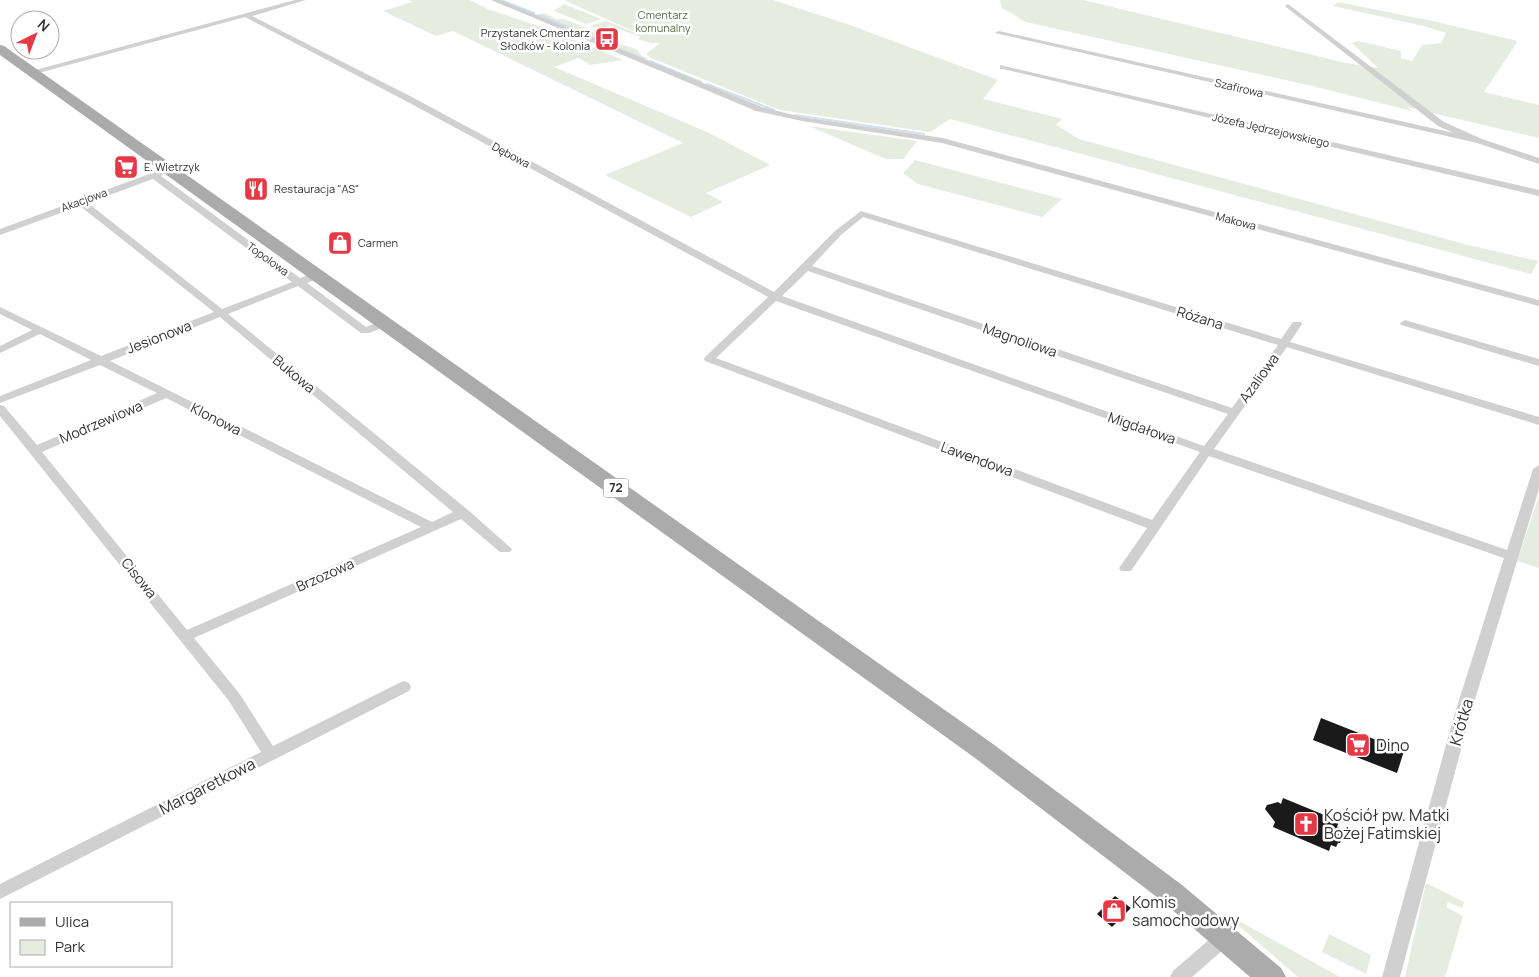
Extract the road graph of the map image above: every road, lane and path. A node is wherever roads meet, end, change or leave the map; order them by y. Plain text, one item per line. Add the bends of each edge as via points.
1 (303, 0) edge
2 (494, 0) edge
3 (1288, 6) dead end
4 (246, 15) junction
5 (999, 33) dead end
6 (0, 49) edge
7 (1003, 67) dead end
8 (32, 72) junction
9 (1478, 141) junction
10 (1539, 161) edge
11 (161, 172) junction
12 (1539, 193) edge
13 (81, 202) junction
14 (0, 232) edge
15 (806, 267) junction
16 (309, 278) junction
17 (775, 297) junction
18 (1539, 303) edge
19 (0, 310) edge
20 (221, 313) junction
21 (1404, 323) dead end
22 (1297, 324) dead end
23 (41, 330) junction
24 (1284, 344) junction
25 (0, 350) edge
26 (100, 360) junction
27 (1539, 363) edge
28 (165, 394) junction
29 (0, 400) edge
30 (0, 408) edge
31 (1233, 412) junction
32 (1539, 421) edge
33 (36, 450) junction
34 (1208, 451) junction
35 (1539, 469) edge
36 (463, 513) junction
37 (1155, 526) junction
38 (432, 527) junction
39 (505, 549) dead end
40 (1511, 556) junction
41 (1126, 568) dead end
42 (186, 636) junction
43 (404, 687) dead end
44 (270, 754) junction
45 (6, 889) edge
46 (1225, 937) junction
47 (1178, 977) edge
48 (1271, 977) edge
49 (1391, 977) edge

1 - 4 street
2 - 18 street, Makowa via 703,83 759,109 889,134 934,139
3 - 9 street via 1428,116
4 - 8 street
4 - 17 street, Dębowa
5 - 9 street, Szafirowa
6 - 8 main road, 72
7 - 12 street, Józefa Jędrzejowskiego
8 - 11 main road, 72
9 - 10 street
11 - 13 street, Akacjowa
11 - 16 main road, 72
13 - 14 street, Akacjowa
13 - 20 street, Bukowa
15 - 17 street
15 - 24 street, Różana via 861,214
15 - 31 street, Magnoliowa
16 - 20 street, Jesionowa
16 - 46 main road, 72 via 385,323 999,763 1159,883
17 - 34 street, Migdałowa
17 - 37 street, Lawendowa via 709,360
19 - 23 street, Klonowa
20 - 26 street, Jesionowa
20 - 36 street, Bukowa
21 - 27 street
22 - 24 street, Azaliowa
23 - 25 street
23 - 26 street, Klonowa
24 - 31 street, Azaliowa
24 - 32 street, Różana
26 - 28 street, Klonowa
26 - 29 street, Jesionowa
28 - 33 street, Modrzewiowa
28 - 38 street, Klonowa
30 - 33 street, Cisowa
31 - 34 street, Azaliowa
33 - 42 street, Cisowa
34 - 37 street
34 - 40 street, Migdałowa
35 - 40 street, Krótka
36 - 38 street, Brzozowa
36 - 39 street, Bukowa
37 - 41 street
38 - 42 street, Brzozowa
40 - 49 street, Krótka via 1462,716
42 - 44 street, Cisowa via 234,697
43 - 44 street, Margaretkowa
44 - 45 street, Margaretkowa
46 - 47 street
46 - 48 main road, 72

